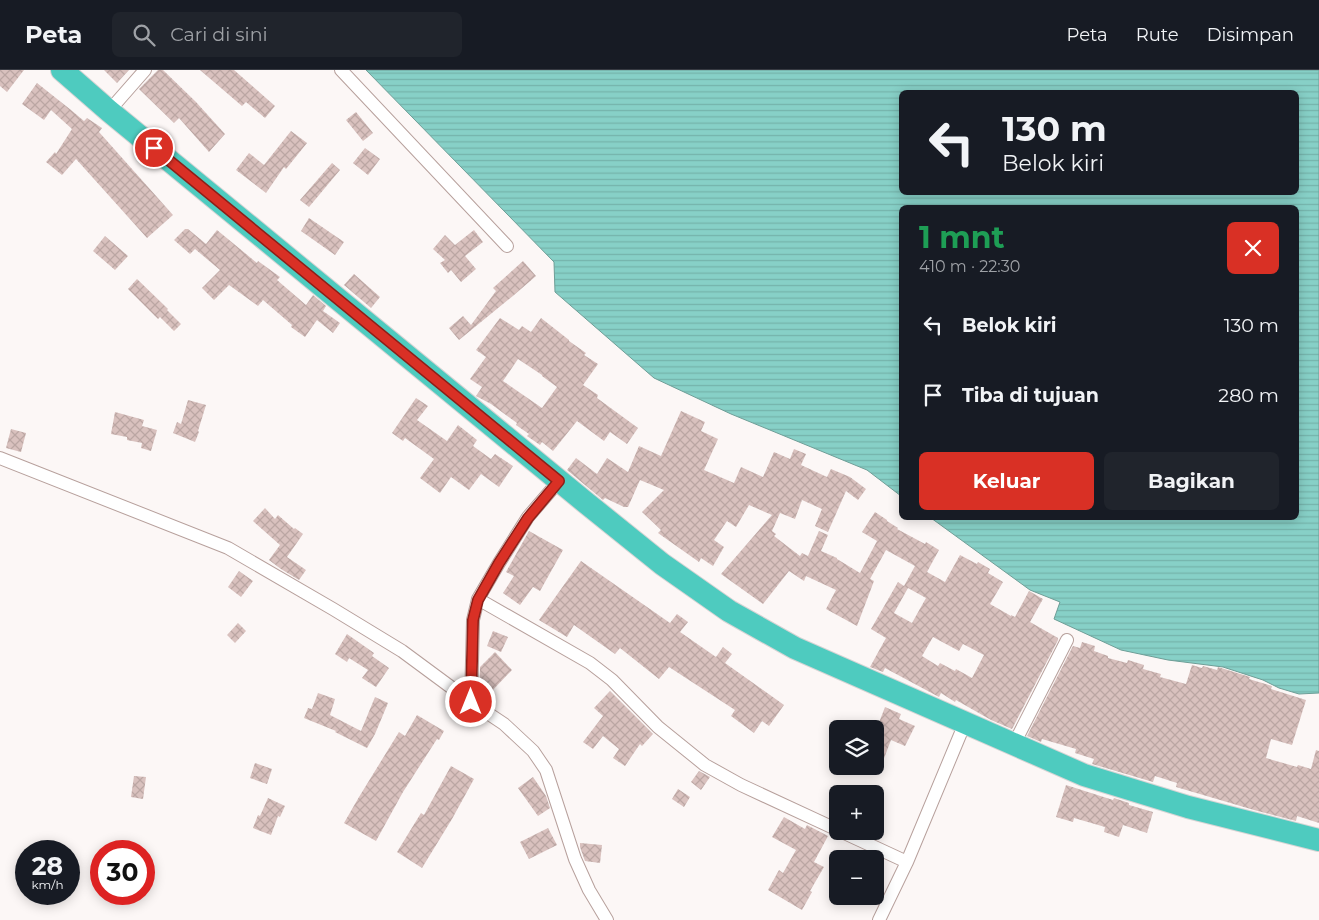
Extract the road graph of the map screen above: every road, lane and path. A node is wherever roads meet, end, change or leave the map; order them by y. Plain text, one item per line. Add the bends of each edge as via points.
1 (62, 70) edge
2 (145, 70) edge
3 (341, 70) edge
4 (109, 111) junction
5 (507, 246) dead end
6 (0, 458) edge
7 (559, 481) junction
8 (478, 600) junction
9 (1067, 640) dead end
10 (471, 702) junction
11 (965, 723) junction
12 (1014, 744) junction
13 (829, 826) edge
14 (859, 840) edge
15 (1319, 840) edge
16 (907, 862) junction
17 (607, 920) edge
18 (878, 920) edge

1 - 4 highway
2 - 4 street
3 - 5 street
4 - 7 highway
6 - 10 street via 228,548 402,651
7 - 8 street via 528,518
7 - 11 highway via 662,564 730,611 795,648
8 - 10 street via 472,627
8 - 13 street via 590,663 612,680 658,727 705,765
9 - 12 street
10 - 17 street via 504,724 533,751 546,770 575,859 588,890
11 - 12 highway
11 - 16 street
12 - 15 highway via 1084,775 1188,807
14 - 16 street
16 - 18 street

